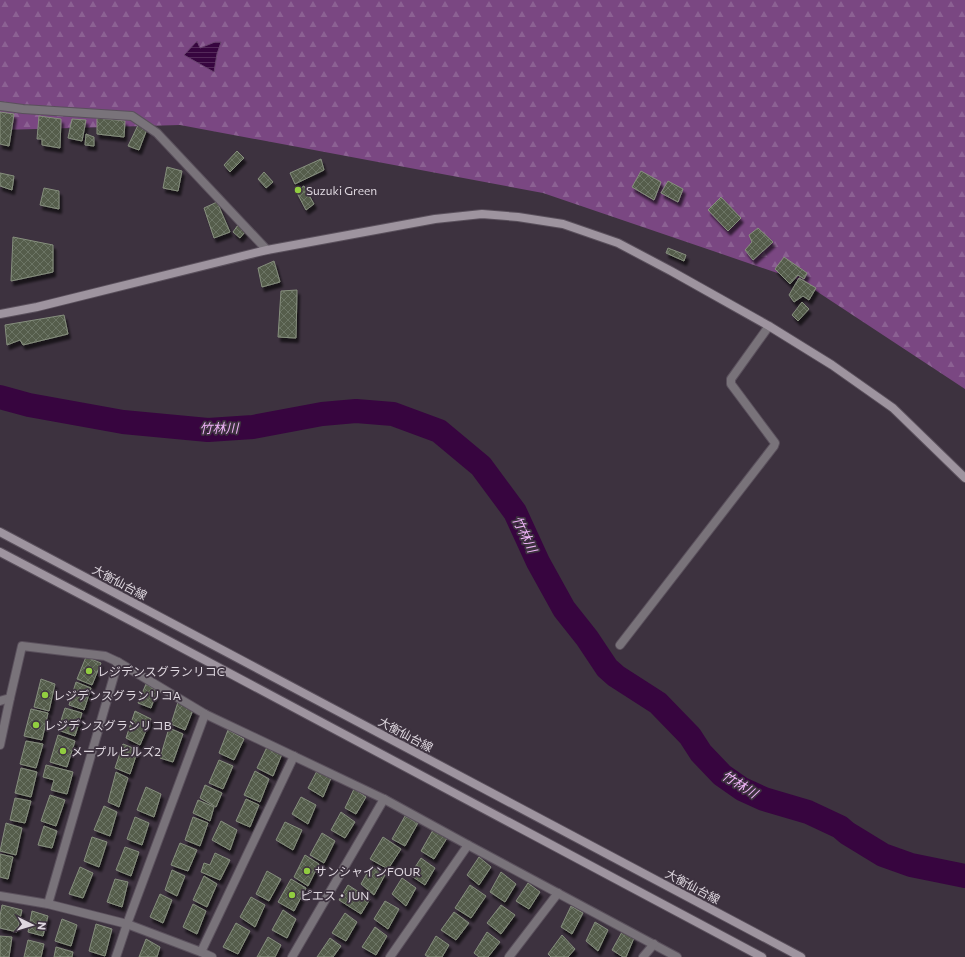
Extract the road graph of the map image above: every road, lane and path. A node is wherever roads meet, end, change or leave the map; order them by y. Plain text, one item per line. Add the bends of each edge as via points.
1 (0, 106) edge
2 (267, 250) junction
3 (0, 314) edge
4 (769, 326) junction
5 (965, 478) edge
6 (0, 532) edge
7 (0, 552) edge
8 (620, 645) dead end
9 (118, 662) junction
10 (10, 698) junction
11 (0, 700) edge
12 (205, 714) junction
13 (0, 746) edge
14 (294, 756) junction
15 (384, 799) junction
16 (468, 845) junction
17 (558, 893) junction
18 (0, 896) edge
19 (48, 904) junction
20 (126, 924) junction
21 (654, 944) junction
22 (201, 952) junction
23 (116, 957) edge
24 (212, 957) edge
25 (292, 957) edge
26 (390, 957) edge
27 (509, 957) edge
28 (643, 957) edge
29 (677, 957) edge
30 (762, 957) edge
31 (802, 957) edge

1 - 2 street via 132,116 157,133
2 - 3 main road
2 - 4 main road via 434,219 482,214 518,217 563,224 618,243
4 - 5 main road via 832,365 893,408
4 - 8 street via 731,379 731,384 775,443 774,446
6 - 31 main road, 大衡仙台線
7 - 30 main road
9 - 10 street via 105,656 22,646
9 - 12 street
9 - 19 street
10 - 11 street
10 - 13 street
12 - 14 street
12 - 20 street
14 - 15 street
14 - 22 street
15 - 16 street
15 - 25 street
16 - 17 street
16 - 26 street
17 - 21 street
17 - 27 street
18 - 19 street
19 - 20 street
20 - 22 street
20 - 23 street
21 - 28 street
21 - 29 street
22 - 24 street

